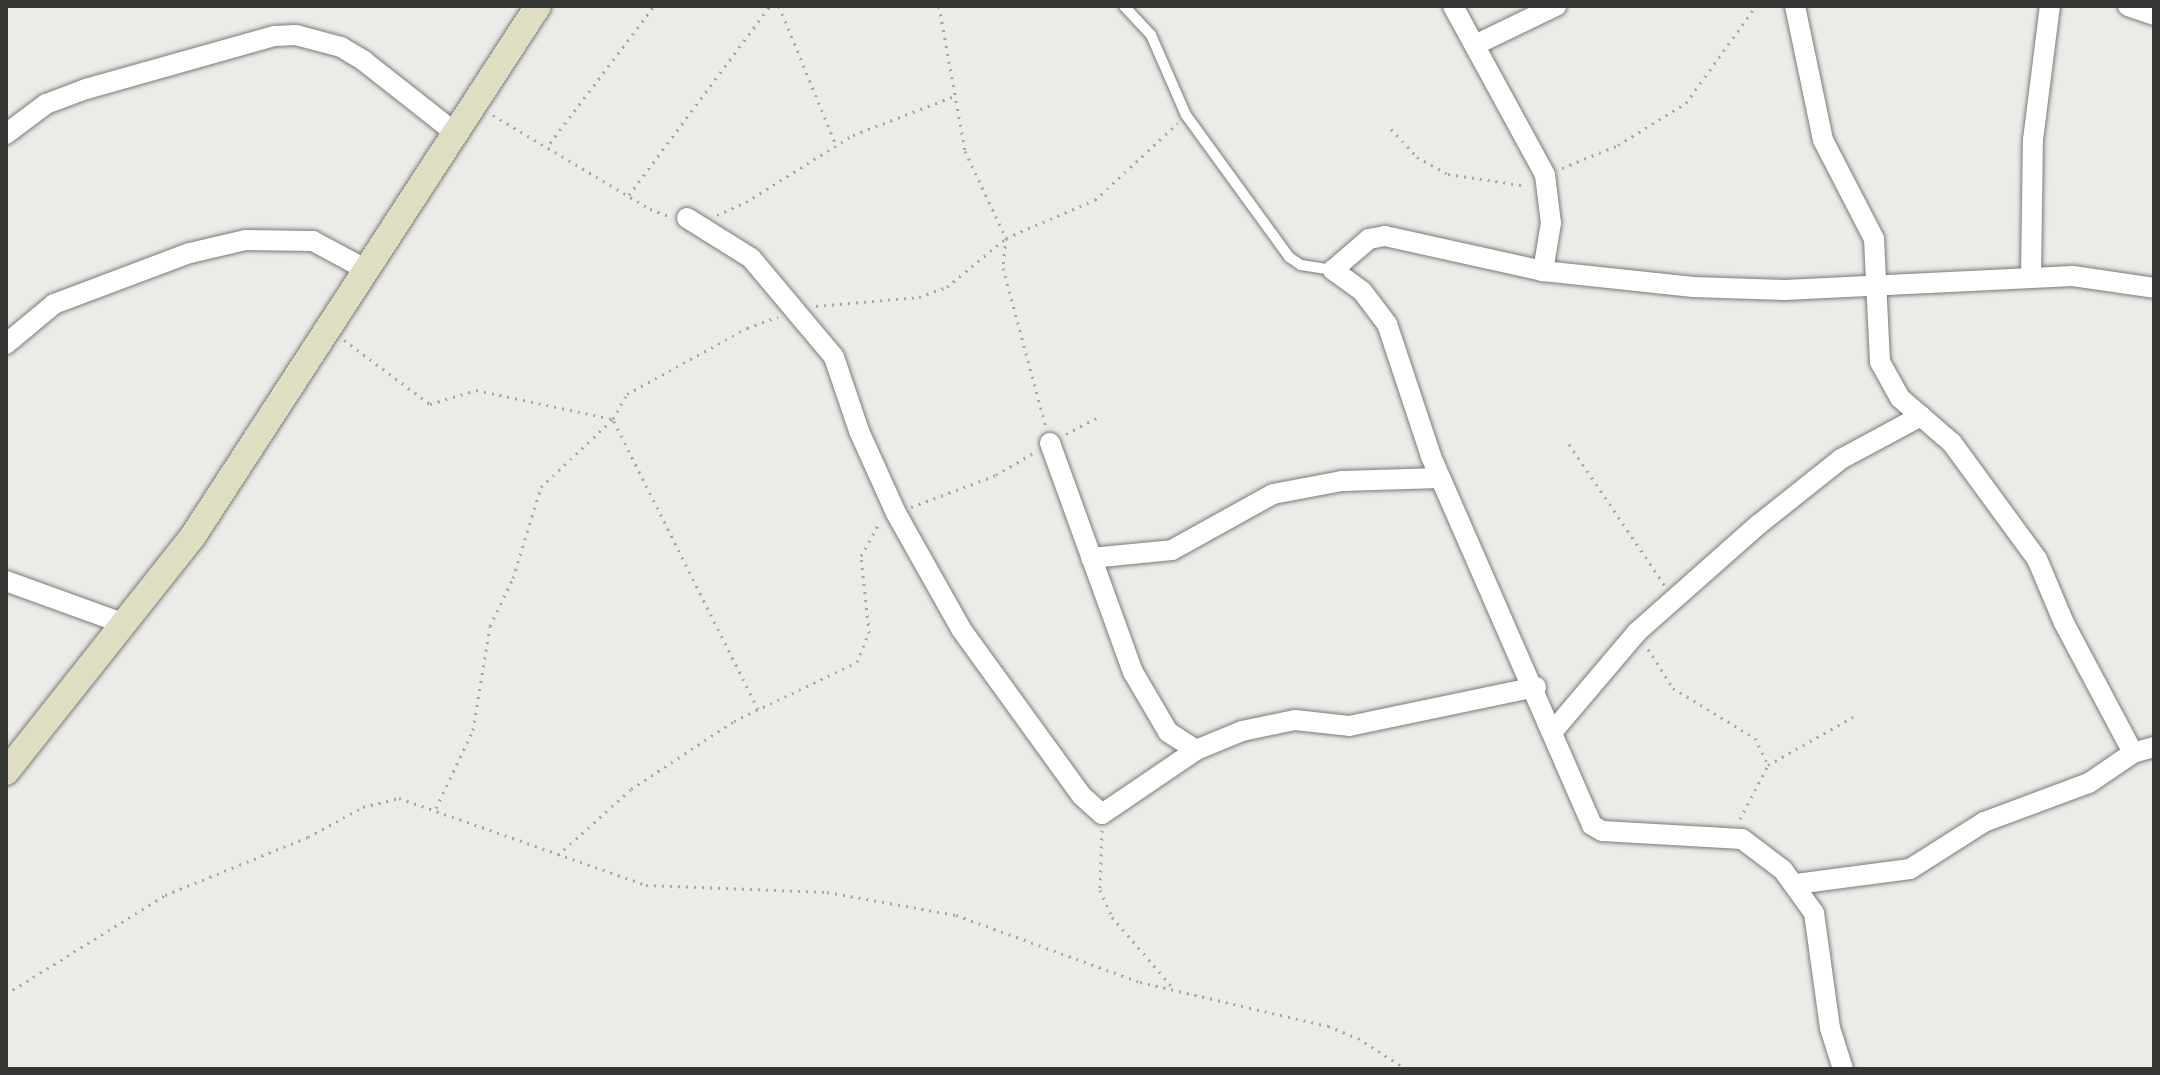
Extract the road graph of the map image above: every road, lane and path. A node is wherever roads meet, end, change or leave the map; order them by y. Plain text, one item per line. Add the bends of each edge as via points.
1 (538, 6) edge
2 (654, 6) edge
3 (770, 6) edge
4 (779, 6) edge
5 (939, 6) edge
6 (1124, 6) edge
7 (1453, 6) edge
8 (1556, 6) edge
9 (1756, 6) edge
10 (1795, 6) edge
11 (2050, 6) edge
12 (2128, 6) edge
13 (2154, 15) edge
14 (1477, 44) junction
15 (952, 97) junction
16 (469, 106) junction
17 (1186, 115) junction
18 (1391, 129) dead end
19 (453, 131) junction
20 (6, 134) edge
21 (549, 144) junction
22 (836, 145) junction
23 (1546, 181) junction
24 (628, 196) junction
25 (687, 218) junction
26 (1006, 238) junction
27 (367, 270) junction
28 (1333, 270) junction
29 (1543, 271) junction
30 (2031, 278) junction
31 (1876, 286) junction
32 (2154, 288) edge
33 (799, 310) junction
34 (330, 328) junction
35 (6, 344) edge
36 (1921, 416) junction
37 (1098, 417) dead end
38 (613, 419) junction
39 (1050, 443) junction
40 (1569, 444) dead end
41 (1440, 478) junction
42 (896, 513) junction
43 (1091, 558) junction
44 (6, 581) edge
45 (1674, 599) junction
46 (125, 624) junction
47 (1637, 632) junction
48 (1536, 687) junction
49 (758, 709) junction
50 (1853, 717) dead end
51 (1554, 730) junction
52 (2154, 747) edge
53 (1196, 750) junction
54 (2133, 753) junction
55 (1768, 765) junction
56 (6, 772) edge
57 (436, 809) junction
58 (1102, 814) junction
59 (1731, 837) junction
60 (557, 856) junction
61 (1796, 884) junction
62 (1174, 989) junction
63 (6, 994) edge
64 (1406, 1069) edge
65 (1843, 1069) edge

1 - 16 main road
2 - 21 path
3 - 24 path
4 - 22 path
5 - 15 path
6 - 17 lane via 1151,35
7 - 14 street
8 - 14 street
9 - 23 path via 1686,103
10 - 31 street via 1823,140 1874,239
11 - 30 street via 2033,140
12 - 13 street
14 - 23 street
15 - 22 path
15 - 26 path via 965,151
16 - 19 main road
16 - 21 path
17 - 26 path via 1095,200
17 - 28 lane via 1289,257 1301,265
18 - 23 path via 1417,157 1448,174 1492,184
19 - 20 street via 352,54 296,35 275,36 86,89 46,104
19 - 27 main road
21 - 24 path
22 - 25 path via 746,202 717,215
23 - 29 street via 1551,223
24 - 25 path via 664,216
25 - 33 street via 751,258
26 - 33 path via 947,287 919,297 843,300
26 - 39 path via 1003,268
27 - 34 main road
27 - 35 street via 313,241 246,240 190,253 54,304
28 - 29 street via 1369,239 1385,236
28 - 41 street via 1362,291 1387,324
29 - 31 street via 1693,287
30 - 31 street
30 - 32 street via 2073,276
31 - 36 street via 1880,362 1900,398
33 - 38 path via 747,328 627,394
33 - 42 street via 834,357 859,431
34 - 38 path via 430,404 476,390
34 - 46 main road via 193,536
36 - 45 street via 1841,459
36 - 54 street via 1952,443 2037,559 2064,623
37 - 39 path
38 - 49 path
38 - 57 path via 541,487 513,578 490,626 473,730
39 - 42 path via 996,475
39 - 43 street
40 - 45 path
41 - 43 street via 1342,481 1273,494 1172,550
41 - 48 street via 1496,612
42 - 49 path via 873,527 861,556 869,633 863,656 821,683
42 - 58 street via 961,629 1082,796
43 - 53 street via 1133,672 1168,732
44 - 46 street
45 - 47 street
46 - 56 main road
47 - 51 street
47 - 55 path via 1673,688 1755,738
48 - 51 street
48 - 53 street via 1349,726 1295,720 1242,731
49 - 60 path via 631,789
50 - 55 path
51 - 59 street via 1596,829
52 - 54 street
53 - 58 street
54 - 61 street via 2089,783 1984,822 1910,869
55 - 59 path
57 - 60 path
57 - 63 path via 399,798 363,807 308,837 165,895
58 - 62 path via 1100,890 1112,917
59 - 61 street via 1764,852
60 - 62 path via 646,885 827,892 956,915 1088,965
61 - 65 street via 1814,913 1830,1028
62 - 64 path via 1328,1026

